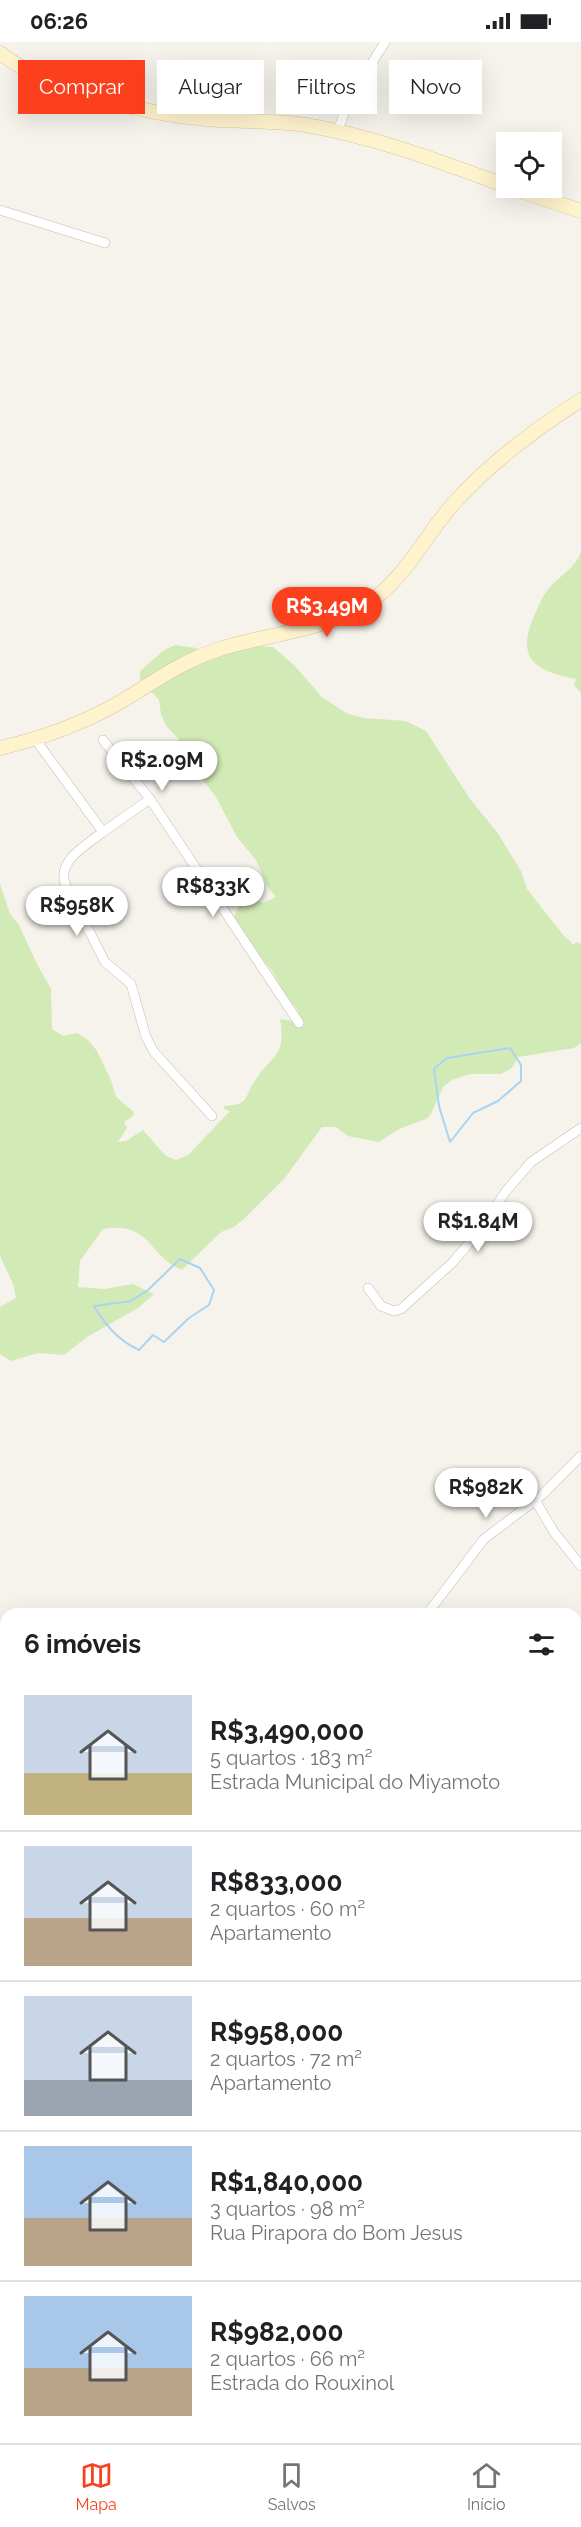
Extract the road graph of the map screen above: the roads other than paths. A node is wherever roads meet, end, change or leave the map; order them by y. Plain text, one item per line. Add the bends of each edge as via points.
1 (385, 42) edge
2 (0, 53) edge
3 (338, 131) junction
4 (496, 182) edge
5 (542, 198) edge
6 (0, 210) edge
7 (581, 211) edge
8 (105, 243) dead end
9 (581, 400) edge
10 (35, 738) junction
11 (103, 740) dead end
12 (0, 748) edge
13 (150, 799) junction
14 (103, 832) junction
15 (299, 1023) dead end
16 (212, 1116) dead end
17 (581, 1128) edge
18 (368, 1288) dead end
19 (581, 1456) edge
20 (535, 1500) junction
21 (581, 1566) edge
22 (432, 1608) edge

1 - 3 street via 343,111
2 - 3 street via 51,81 147,110 207,119 279,121
3 - 4 street via 388,144
5 - 7 street
6 - 8 street
9 - 10 street via 513,448 470,485 395,579 367,604 330,621 195,658 113,706
10 - 12 street
10 - 14 street
11 - 13 street
13 - 14 street
13 - 15 street
14 - 16 street via 65,865 63,879 105,962 131,984 150,1045
17 - 18 street via 531,1162 452,1263 401,1309 394,1311 381,1306
19 - 20 street
20 - 21 street
20 - 22 street via 484,1539

